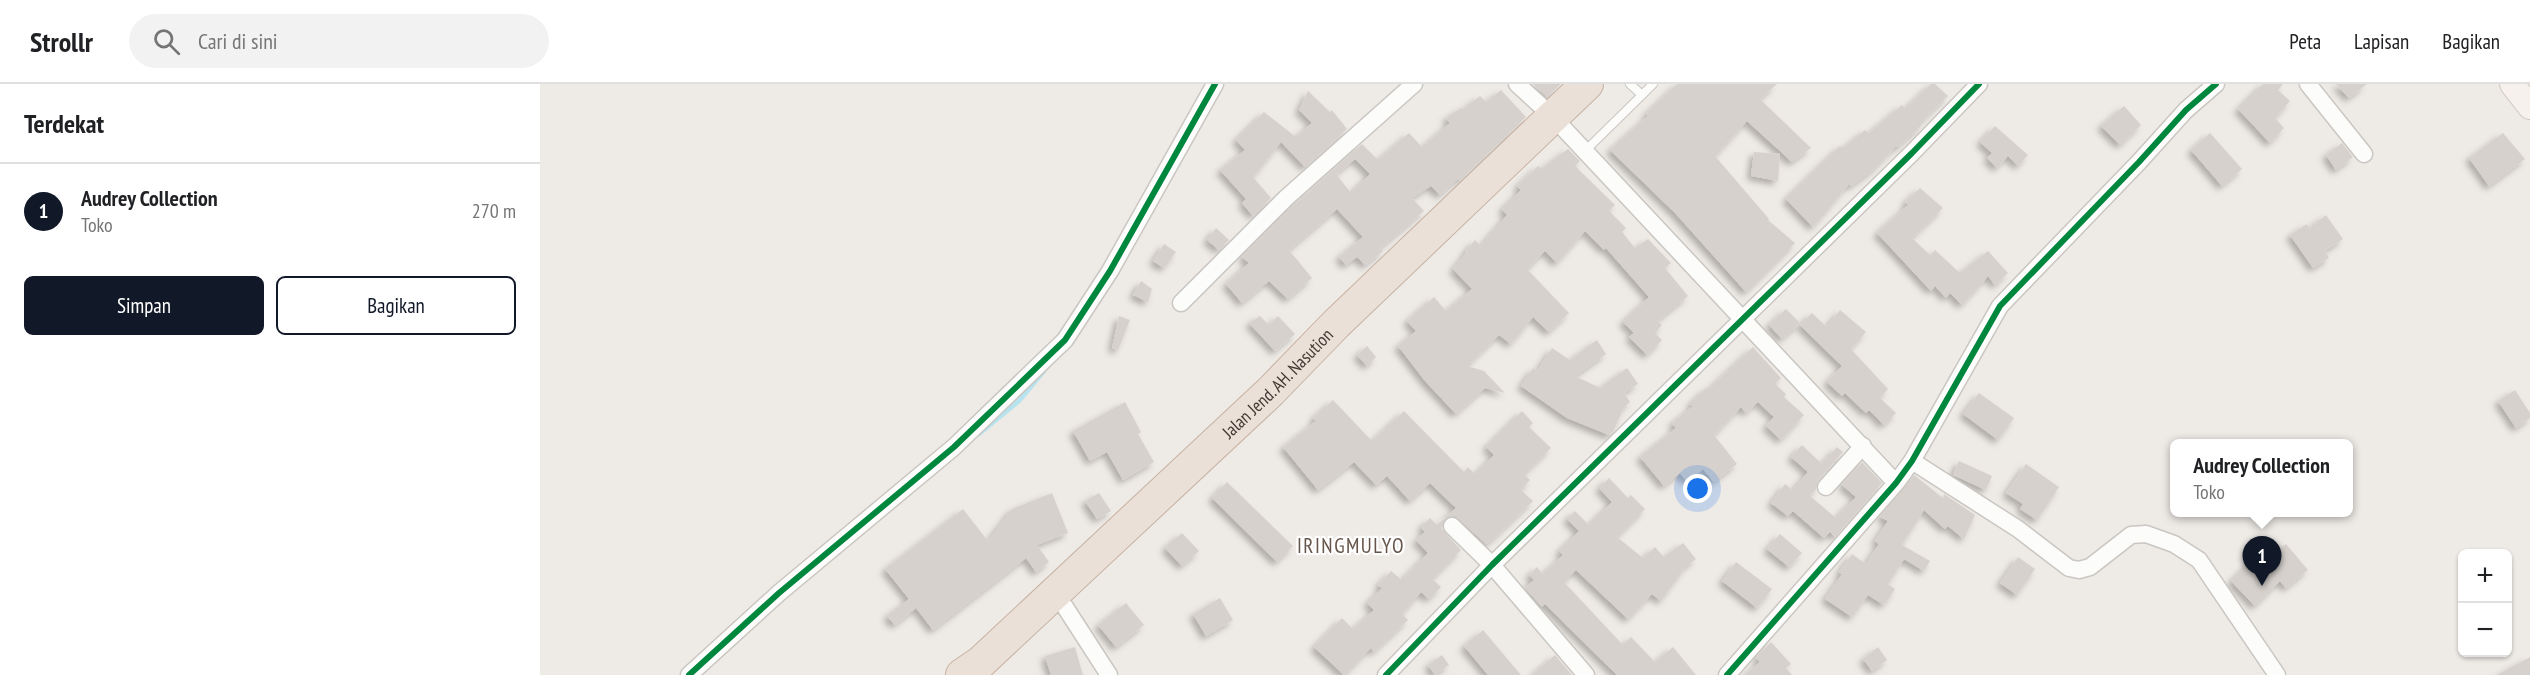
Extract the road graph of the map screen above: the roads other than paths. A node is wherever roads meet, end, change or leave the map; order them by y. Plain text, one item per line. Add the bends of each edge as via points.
1 (1215, 84) edge
2 (1414, 84) edge
3 (1517, 84) edge
4 (1587, 84) edge
5 (1630, 84) edge
6 (1653, 84) edge
7 (1979, 84) edge
8 (2216, 84) edge
9 (2308, 84) edge
10 (2512, 84) edge
11 (1642, 95) junction
12 (2530, 107) edge
13 (1552, 116) junction
14 (1586, 152) junction
15 (2364, 154) dead end
16 (1180, 303) dead end
17 (1743, 318) junction
18 (1863, 446) junction
19 (1912, 461) junction
20 (1896, 483) junction
21 (1826, 487) dead end
22 (1452, 526) dead end
23 (1492, 566) junction
24 (1056, 593) junction
25 (689, 675) edge
26 (962, 675) edge
27 (1109, 675) edge
28 (1386, 675) edge
29 (1587, 675) edge
30 (1727, 675) edge
31 (2277, 675) edge

1 - 25 street via 1110,271 1065,339 954,447 779,593
2 - 16 street via 1286,198
3 - 13 street
4 - 13 highway, Jalan Jend. AH. Nasution
5 - 11 lane
6 - 11 lane
7 - 17 street
8 - 19 street via 2186,110 2000,306
9 - 15 street
10 - 12 street
11 - 14 lane
13 - 14 street
13 - 24 highway, Jalan Jend. AH. Nasution via 1270,392
14 - 17 street
17 - 18 street
17 - 23 street
18 - 20 street
18 - 21 street
19 - 20 street
19 - 31 street via 2018,529 2069,568 2090,567 2121,541 2139,533 2180,547 2199,560
20 - 30 street
22 - 23 street
23 - 28 street
23 - 29 street
24 - 26 highway, Jalan Jend. AH. Nasution
24 - 27 street

